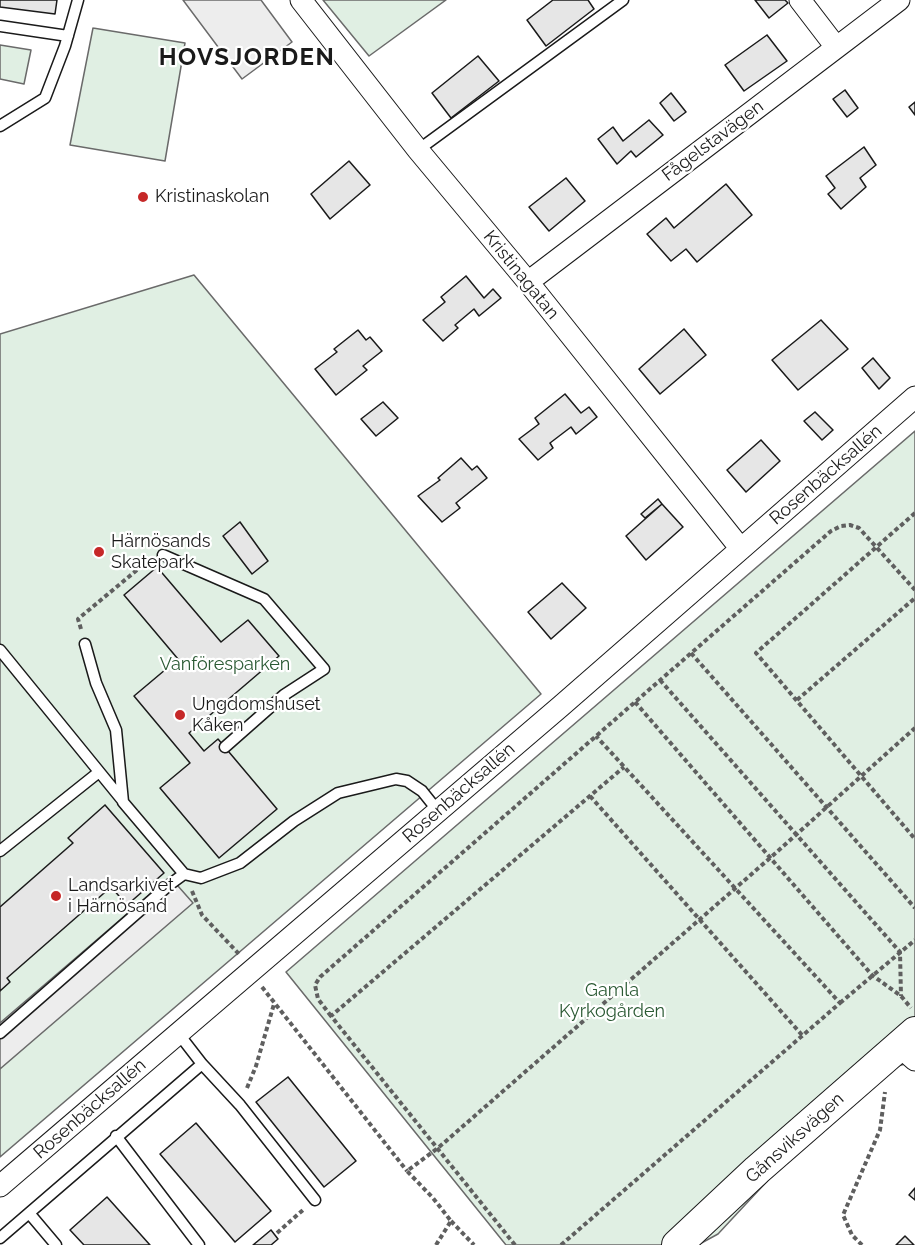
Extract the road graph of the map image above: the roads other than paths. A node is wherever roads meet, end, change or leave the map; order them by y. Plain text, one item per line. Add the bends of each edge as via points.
1 (78, 0) edge
2 (301, 0) edge
3 (623, 0) edge
4 (800, 0) edge
5 (899, 0) edge
6 (0, 26) edge
7 (68, 36) junction
8 (836, 47) junction
9 (0, 126) edge
10 (418, 150) junction
11 (528, 282) junction
12 (915, 397) edge
13 (741, 549) junction
14 (164, 555) road end
15 (85, 644) road end
16 (0, 650) edge
17 (225, 747) dead end
18 (99, 772) junction
19 (123, 802) junction
20 (438, 811) junction
21 (0, 851) edge
22 (184, 874) junction
23 (0, 1033) edge
24 (178, 1034) junction
25 (911, 1037) edge
26 (202, 1064) junction
27 (116, 1137) junction
28 (0, 1186) edge
29 (315, 1200) road end
30 (29, 1213) junction
31 (0, 1238) edge
32 (56, 1245) edge
33 (199, 1245) edge
34 (676, 1245) edge

1 - 7 lane
2 - 10 street, Kristinagatan
3 - 10 lane
4 - 8 street
5 - 8 street, Fågelstavägen
6 - 7 lane
7 - 9 lane via 45,98
8 - 11 street, Fågelstavägen
10 - 11 street, Kristinagatan
11 - 13 street, Kristinagatan
12 - 13 street, Rosenbäcksallén
13 - 20 street, Rosenbäcksallén
14 - 17 lane via 264,599 324,669 284,695
15 - 19 lane via 116,730
16 - 18 lane
18 - 19 lane
18 - 21 lane
19 - 22 lane
20 - 22 lane via 422,791 407,781 369,784 338,793 240,862 201,878
20 - 24 street, Rosenbäcksallén
22 - 23 lane
24 - 26 lane
24 - 28 street, Rosenbäcksallén
25 - 34 main road, Gånsviksvägen
26 - 27 lane
26 - 29 lane via 240,1105
27 - 30 lane
27 - 33 lane
30 - 31 lane
30 - 32 lane

